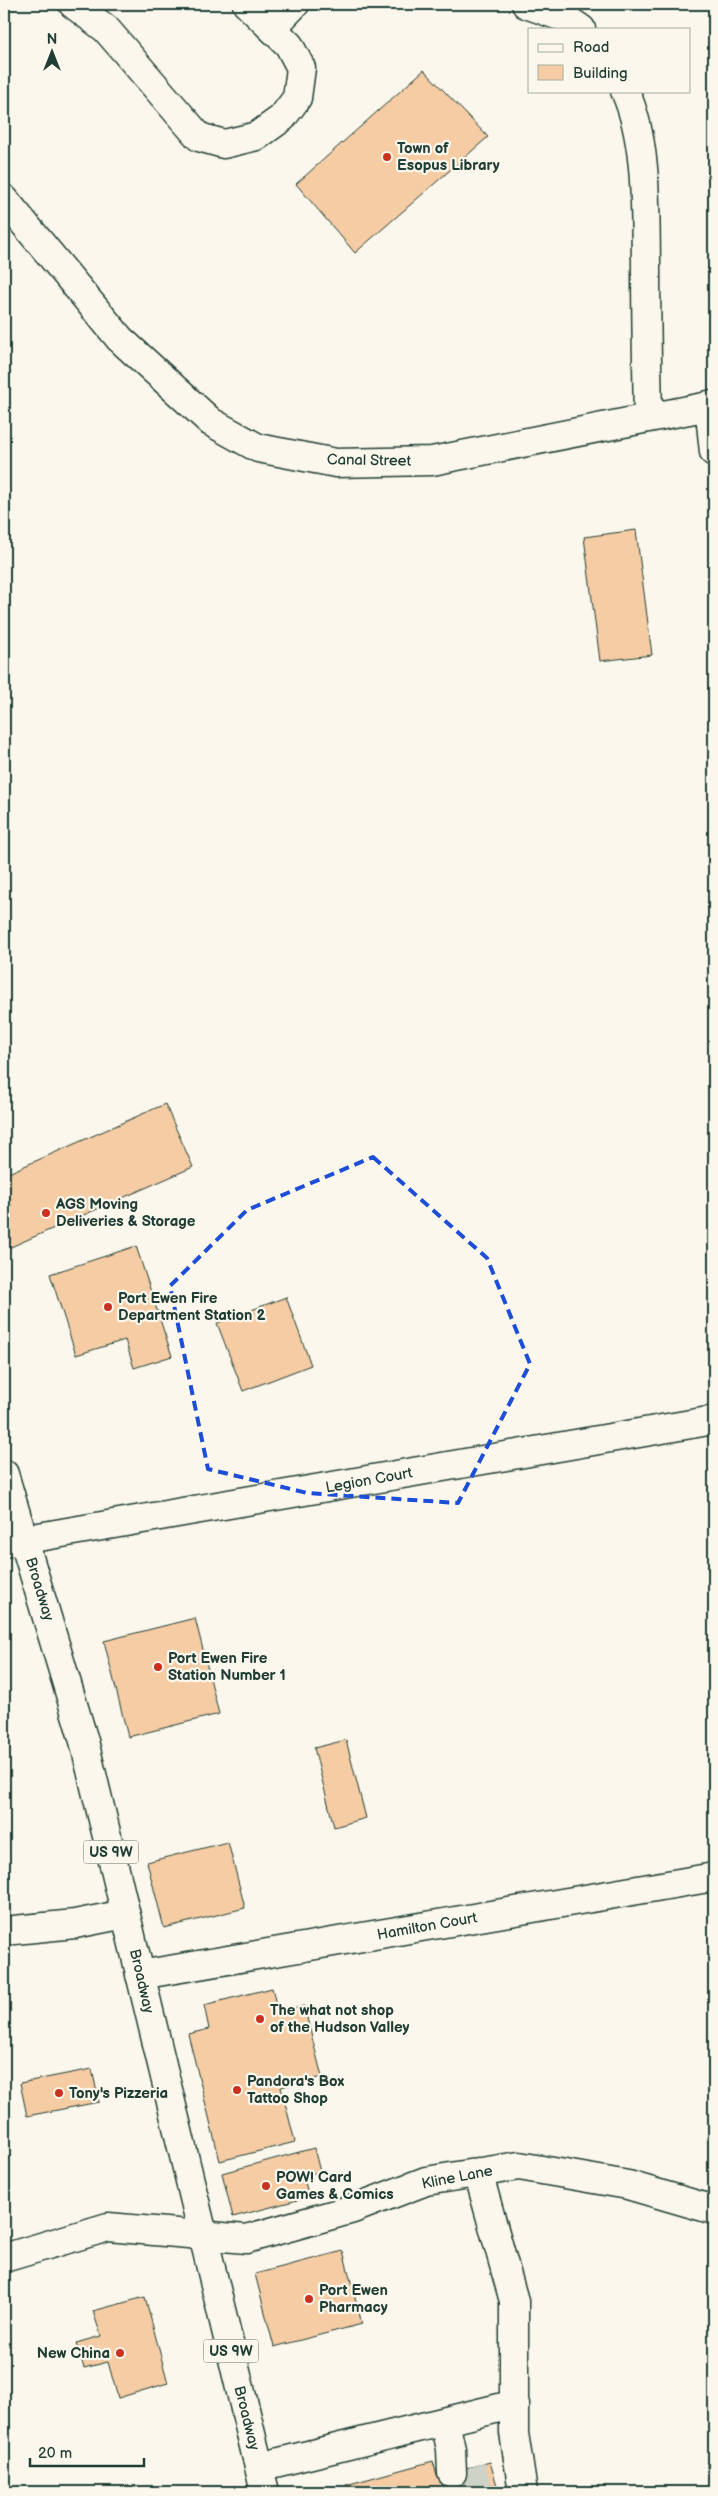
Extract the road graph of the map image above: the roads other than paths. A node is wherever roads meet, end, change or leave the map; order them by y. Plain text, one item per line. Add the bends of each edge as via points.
1 (73, 4) edge
2 (247, 4) edge
3 (295, 4) edge
4 (526, 4) edge
5 (272, 28) junction
6 (580, 28) edge
7 (625, 92) edge
8 (4, 199) edge
9 (712, 405) edge
10 (648, 417) junction
11 (714, 452) edge
12 (714, 1420) edge
13 (4, 1474) edge
14 (14, 1541) edge
15 (714, 1877) edge
16 (126, 1914) junction
17 (4, 1932) edge
18 (140, 1975) junction
19 (478, 2172) junction
20 (714, 2210) edge
21 (203, 2235) junction
22 (4, 2258) edge
23 (515, 2404) junction
24 (444, 2422) junction
25 (458, 2463) tunnel mouth
26 (262, 2480) edge
27 (524, 2492) edge

1 - 5 main road via 106,29 200,137 224,144 257,136 282,118 296,98 301,68 290,45
2 - 5 main road
3 - 5 main road
4 - 6 main road via 565,18
7 - 10 main road via 639,141 645,213
8 - 10 main road, Canal Street via 120,339 211,422 258,448 336,463 432,461
9 - 10 main road, Canal Street
9 - 11 main road
12 - 14 main road, Legion Court
13 - 14 main road, Broadway / US 9W
14 - 16 main road, Broadway / US 9W via 84,1741
15 - 18 main road, Hamilton Court
16 - 17 main road
16 - 18 main road, Broadway / US 9W
18 - 21 main road, Broadway / US 9W
19 - 20 main road, Kline Lane via 519,2166 628,2185
19 - 21 main road, Kline Lane via 426,2180 353,2209 246,2239
19 - 23 main road via 514,2301
21 - 22 main road, Kline Lane via 108,2227
21 - 26 main road, Broadway / US 9W
23 - 24 main road
23 - 27 main road via 514,2433
24 - 25 main road
24 - 26 main road via 343,2447

